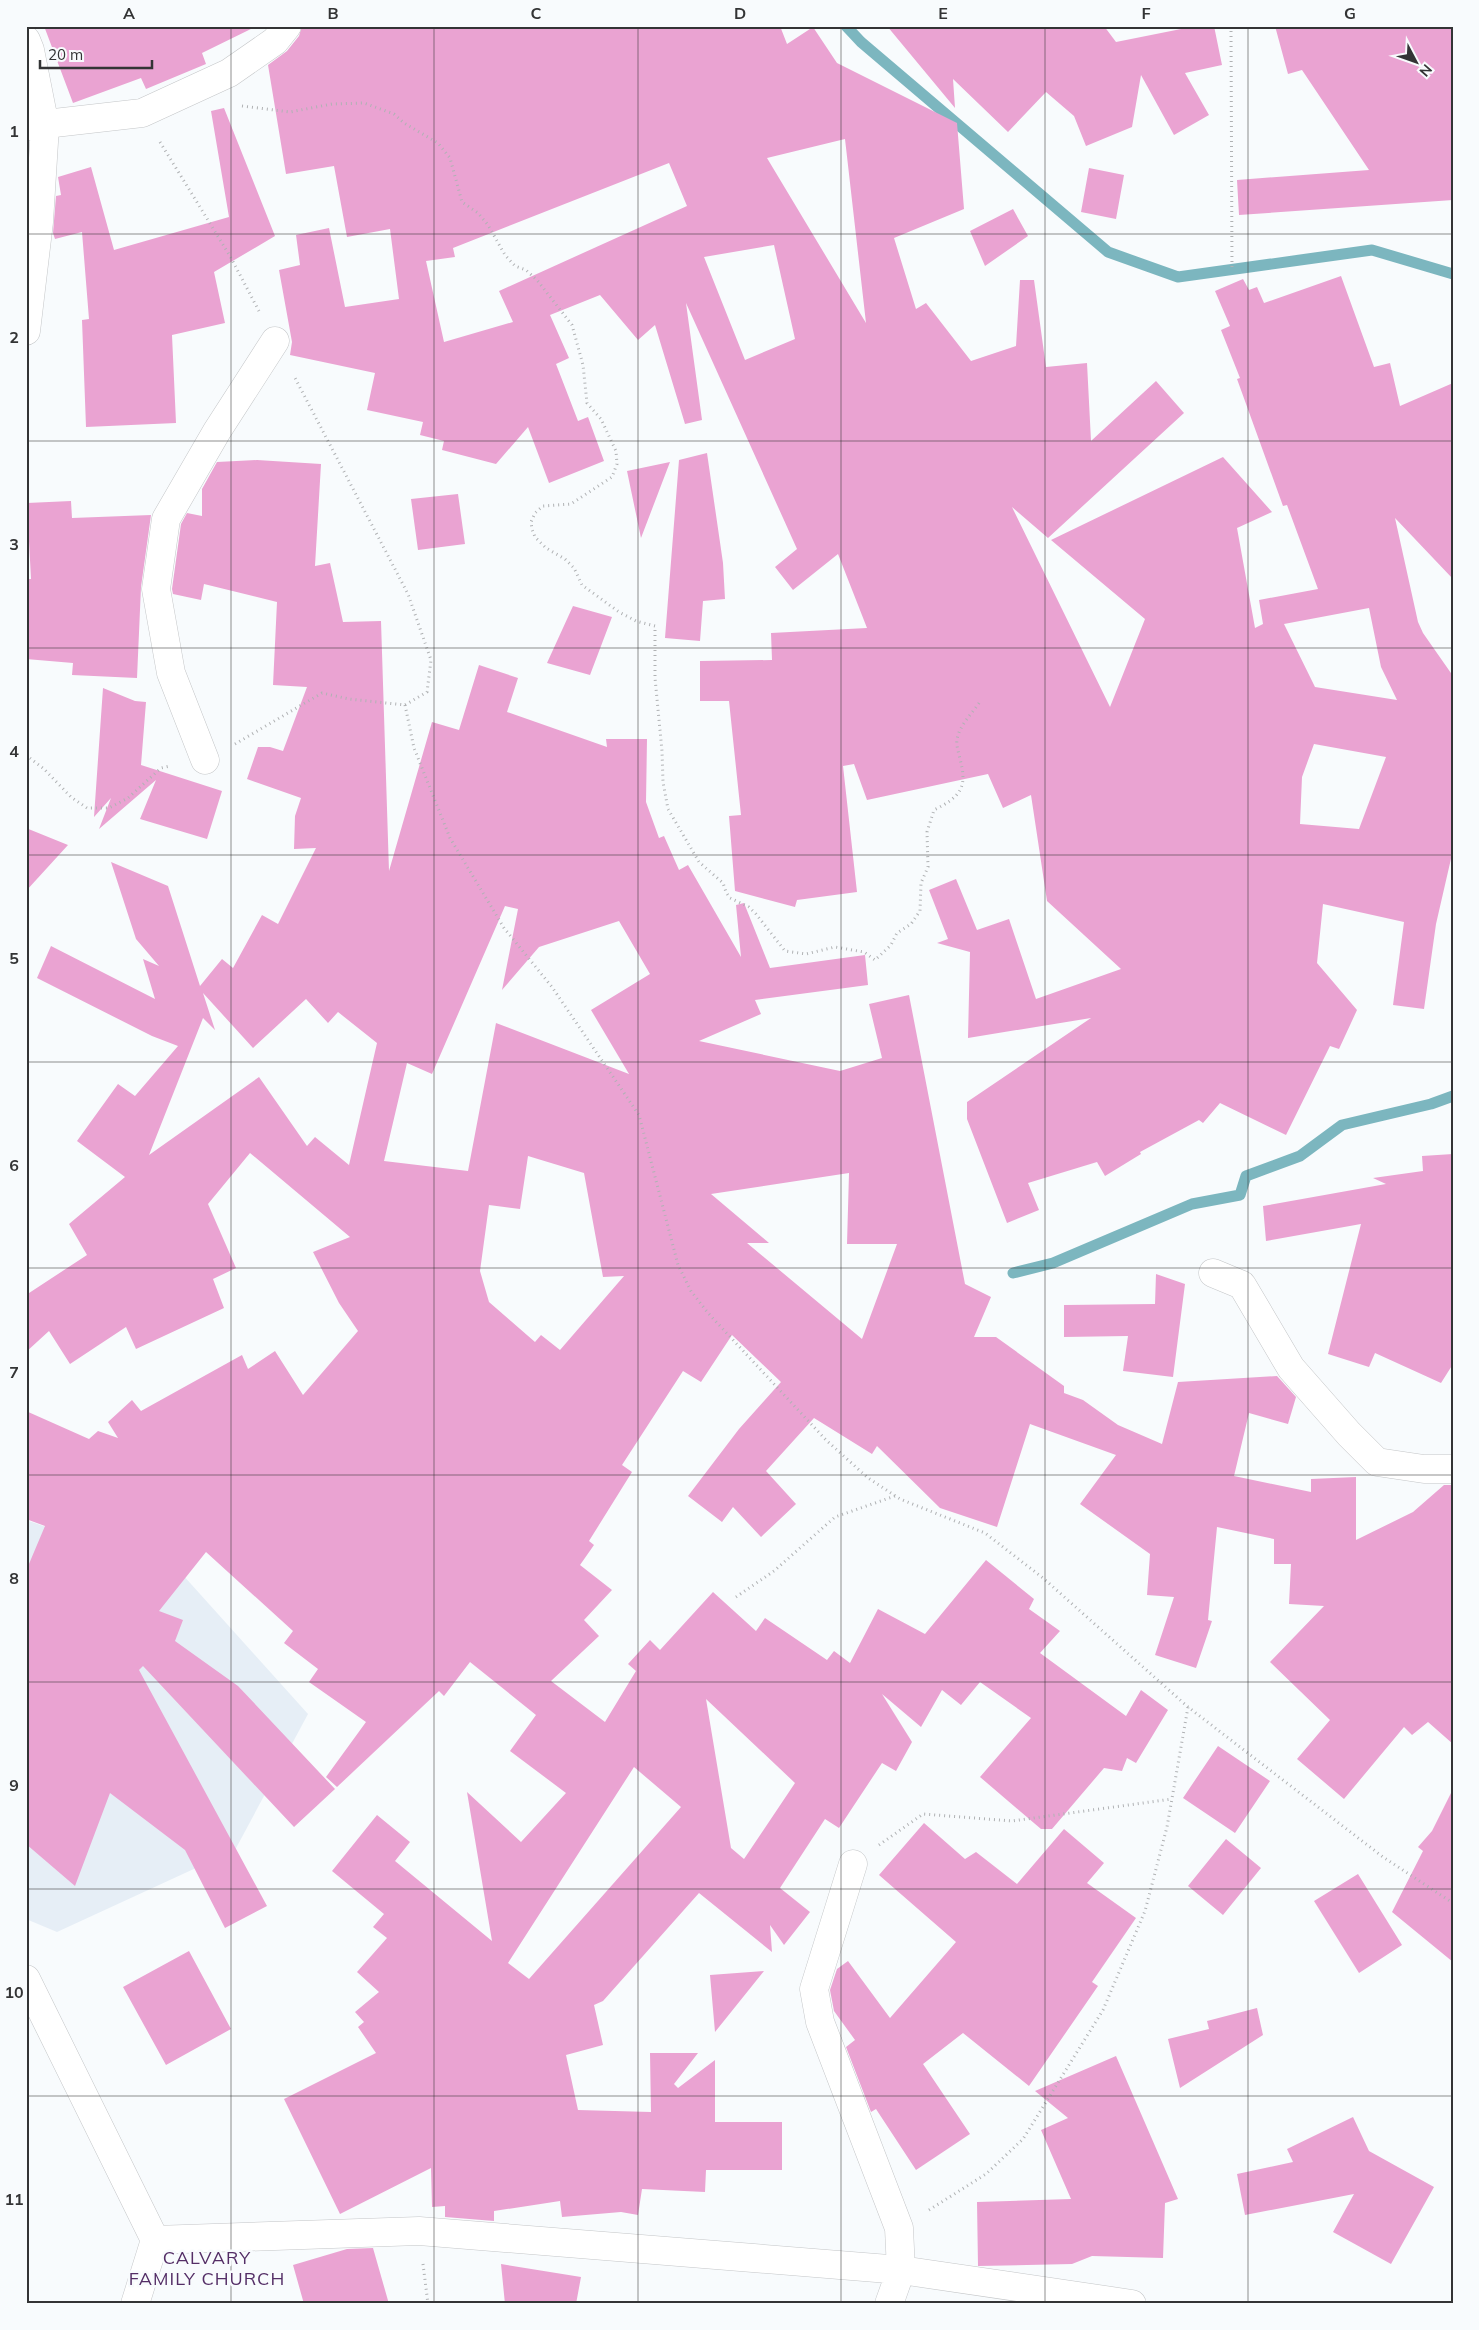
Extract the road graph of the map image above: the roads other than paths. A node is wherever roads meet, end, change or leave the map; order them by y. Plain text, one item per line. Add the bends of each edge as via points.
1 (287, 26) edge
2 (26, 40) edge
3 (36, 126) edge
4 (26, 331) edge
5 (275, 341) road end
6 (205, 760) dead end
7 (1213, 1273) dead end
8 (1453, 1469) edge
9 (853, 1864) road end
10 (26, 1979) edge
11 (155, 2240) junction
12 (901, 2270) junction
13 (135, 2304) edge
14 (889, 2304) edge
15 (1132, 2304) edge

1 - 3 street via 275,41 229,73 142,113
2 - 3 street via 30,50
3 - 4 street via 39,222
5 - 6 street via 166,519 156,589 171,673
7 - 8 street via 1242,1285 1291,1368 1377,1462 1424,1469
9 - 12 street via 814,1989 820,2022 899,2228
10 - 11 street
11 - 12 street via 419,2231
11 - 13 street
12 - 14 street
12 - 15 street

